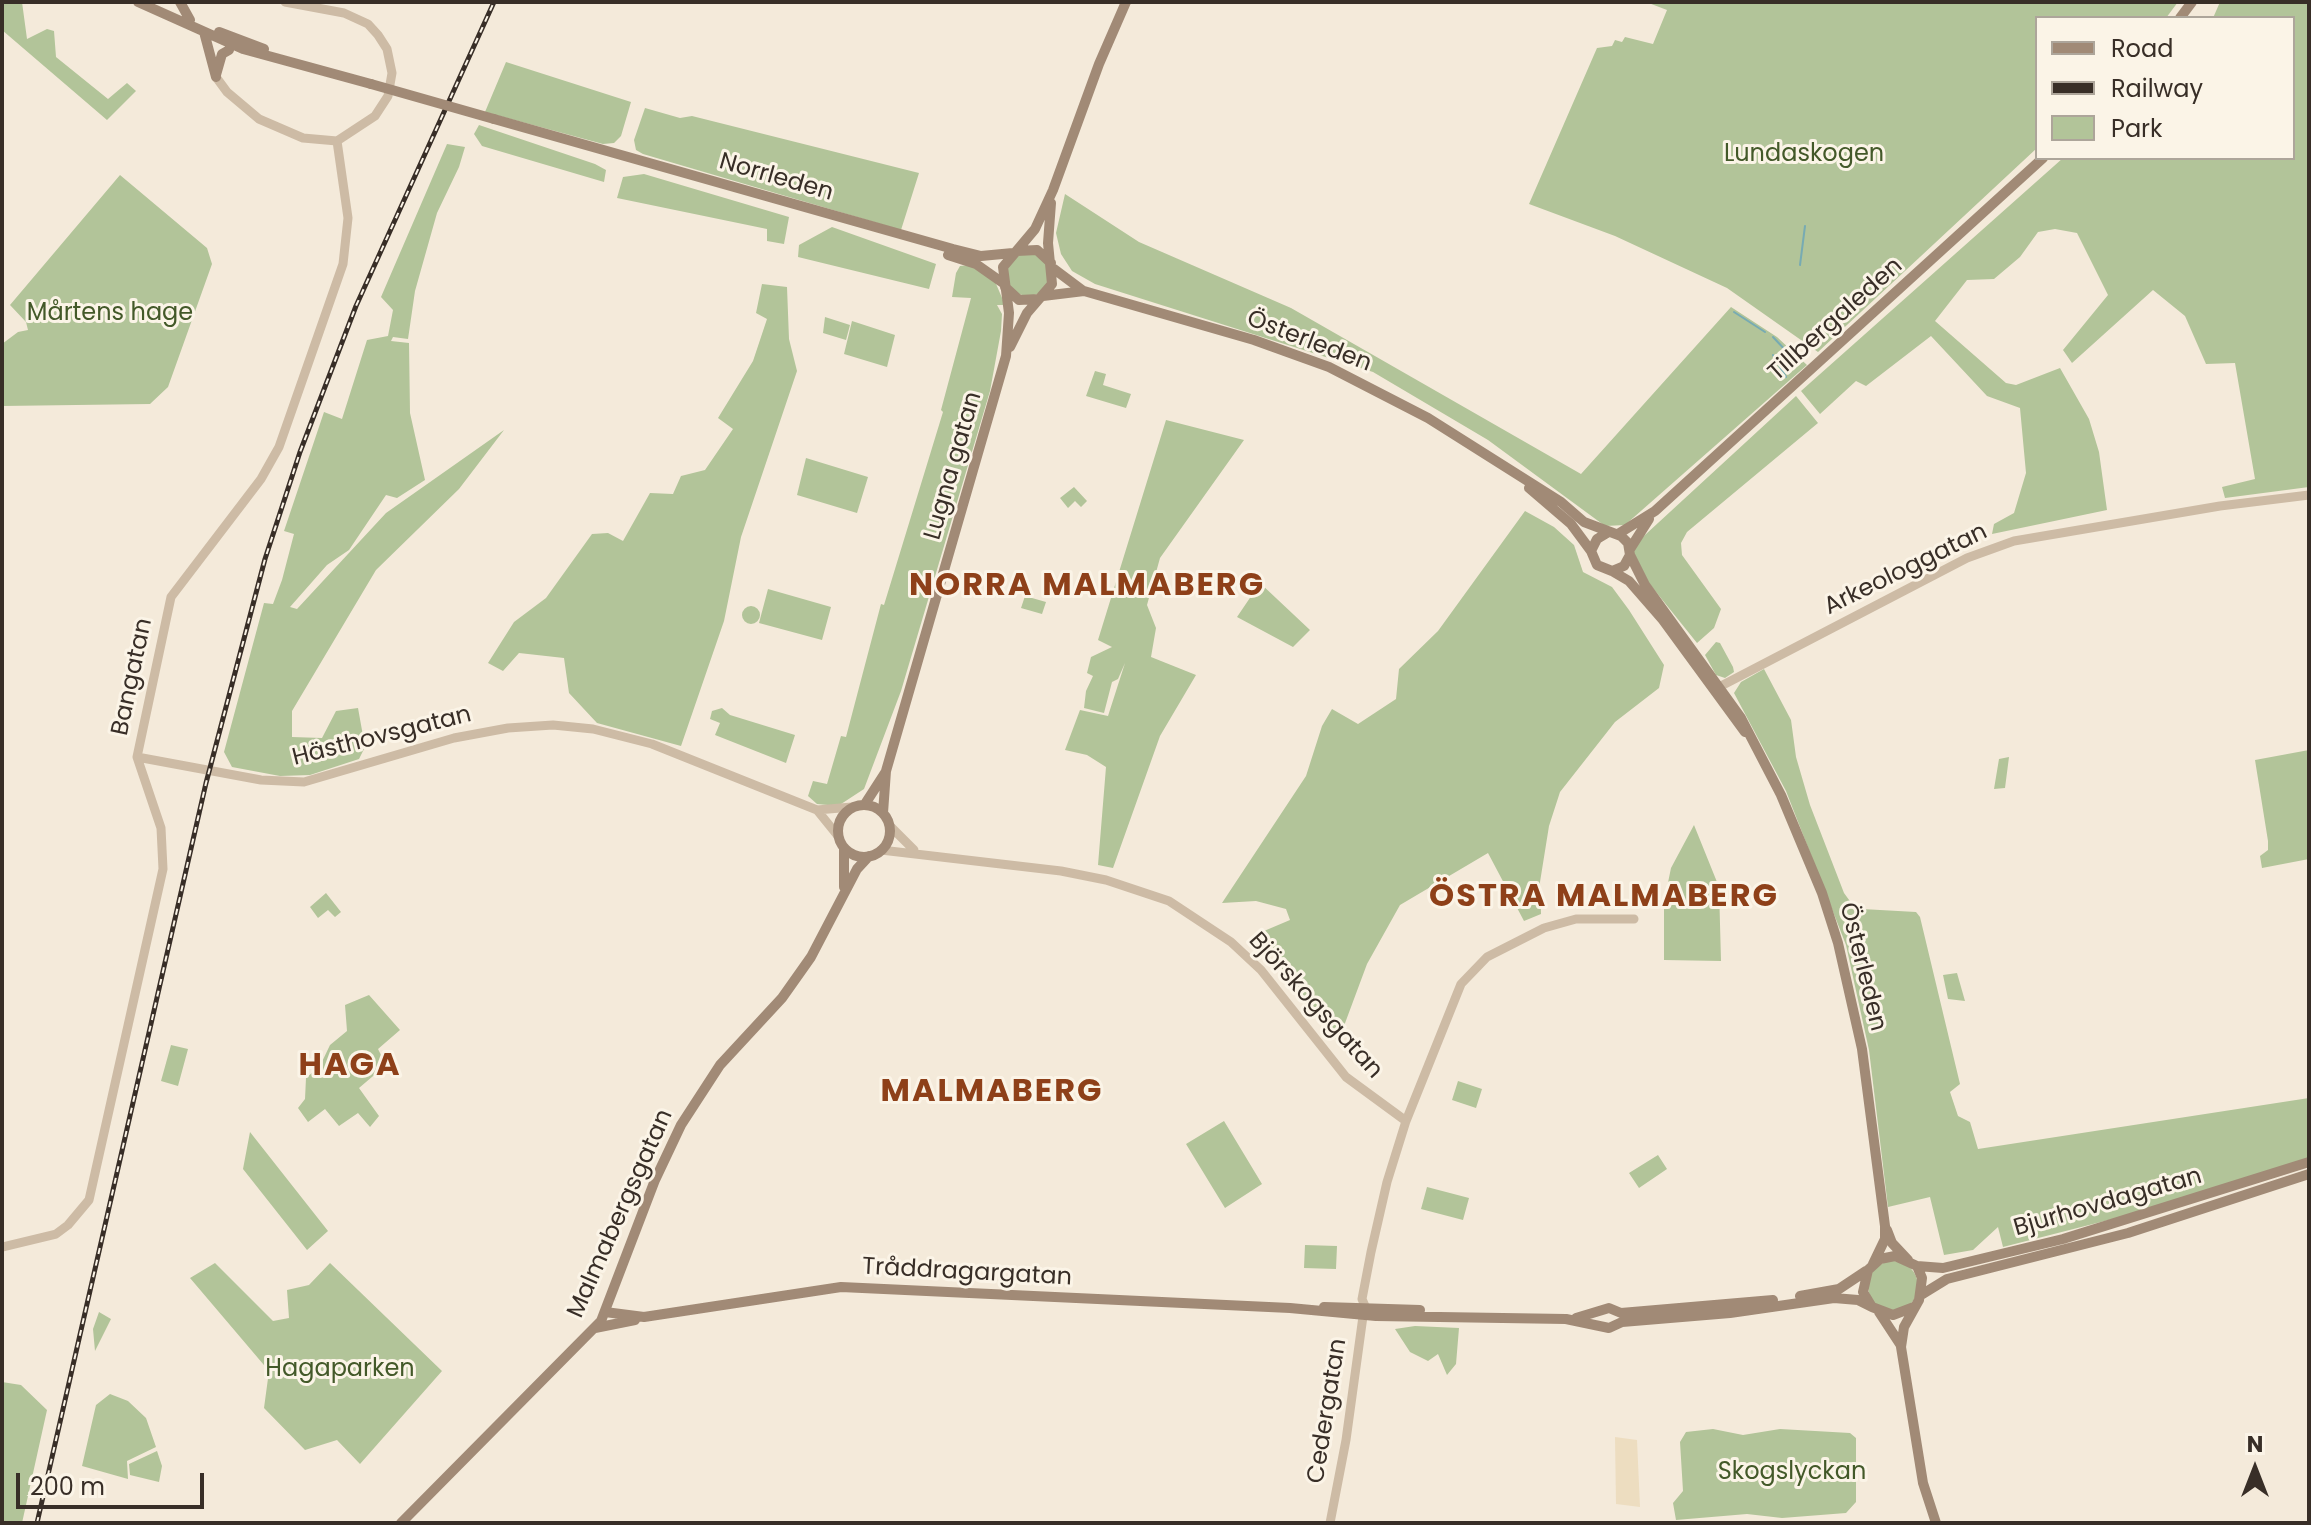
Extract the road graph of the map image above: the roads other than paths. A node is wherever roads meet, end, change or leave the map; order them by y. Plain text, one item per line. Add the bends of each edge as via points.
1 (138, 2) edge
2 (153, 2) edge
3 (180, 2) edge
4 (285, 2) edge
5 (1126, 2) edge
6 (190, 20) junction
7 (204, 32) junction
8 (243, 49) junction
9 (229, 50) joint
10 (314, 69) junction
11 (216, 77) junction
12 (530, 130) junction
13 (337, 141) junction
14 (2041, 160) edge
15 (1053, 190) junction
16 (1014, 253) junction
17 (1053, 267) junction
18 (1003, 284) junction
19 (1084, 291) junction
20 (1041, 297) junction
21 (1006, 356) junction
22 (1503, 467) junction
23 (2309, 495) edge
24 (1655, 511) junction
25 (1612, 534) junction
26 (1591, 551) junction
27 (1630, 552) junction
28 (1612, 571) junction
29 (1718, 688) junction
30 (137, 757) junction
31 (886, 771) junction
32 (865, 804) junction
33 (852, 807) junction
34 (817, 810) junction
35 (883, 813) junction
36 (889, 825) junction
37 (838, 836) junction
38 (844, 848) junction
39 (881, 850) junction
40 (917, 852) junction
41 (869, 856) junction
42 (843, 893) junction
43 (1634, 919) dead end
44 (1406, 1121) junction
45 (2309, 1162) edge
46 (2309, 1174) edge
47 (1885, 1226) junction
48 (2064, 1244) junction
49 (2, 1247) edge
50 (1913, 1263) junction
51 (1870, 1267) junction
52 (1921, 1295) junction
53 (1914, 1307) junction
54 (1364, 1310) junction
55 (1875, 1310) junction
56 (1600, 1311) junction
57 (605, 1312) junction
58 (644, 1317) junction
59 (1622, 1317) junction
60 (1566, 1319) junction
61 (1599, 1324) junction
62 (595, 1328) junction
63 (1901, 1347) junction
64 (401, 1523) edge
65 (1330, 1523) edge
66 (1936, 1523) edge

1 - 7 main road, Norrleden
2 - 6 main road, Norrleden
3 - 6 main road
4 - 13 street via 344,13 368,24 387,49 391,84 382,107 366,125
5 - 15 main road
6 - 10 main road, Norrleden
7 - 8 main road, Norrleden
7 - 11 main road
8 - 9 street
8 - 10 main road, Norrleden
9 - 11 main road via 222,54
10 - 12 main road, Norrleden, bridge
11 - 13 street via 268,125 303,138
12 - 16 main road, Norrleden via 953,249 981,256
12 - 18 main road, Norrleden via 954,256
13 - 30 street, Bangatan via 348,218 343,264 275,456 171,597
14 - 24 main road, Tillbergaleden
15 - 16 main road via 1035,229
15 - 17 main road via 1048,224
16 - 17 main road via 1037,250
16 - 18 main road via 1003,267
17 - 19 main road, Österleden
17 - 20 main road via 1052,284
18 - 20 main road via 1019,300
18 - 21 main road, Lugna gatan via 1009,313
19 - 20 main road, Österleden
19 - 22 main road, Österleden via 1329,367 1428,418
20 - 21 main road, Lugna gatan
21 - 31 main road, Lugna gatan
22 - 25 main road, Österleden via 1584,522
22 - 26 main road, Österleden via 1571,524
23 - 29 street, Arkeologgatan via 2014,541 1967,558
24 - 25 main road, Tillbergaleden
24 - 27 main road, Tillbergaleden
25 - 26 main road via 1597,539
25 - 27 main road via 1628,543
26 - 28 main road via 1597,565
27 - 28 main road via 1624,566
27 - 29 main road, Österleden via 1645,585
28 - 29 main road, Österleden via 1629,581
29 - 47 main road, Österleden via 1781,795 1838,943 1862,1049
30 - 34 street, Hästhovsgatan via 261,780 304,782 454,738 553,725 652,744
30 - 49 street, Bangatan via 161,828 163,869 93,1184 80,1213 56,1234
31 - 32 main road, Lugna gatan
31 - 35 main road, Lugna gatan
32 - 33 main road
32 - 35 main road
33 - 34 street, Hästhovsgatan
33 - 37 main road via 842,816
34 - 37 street, Hästhovsgatan
35 - 36 main road
36 - 39 main road
36 - 40 street
37 - 38 main road
38 - 41 main road
38 - 42 main road, Malmabergsgatan
39 - 40 street, Björskogsgatan
39 - 41 main road
40 - 44 street, Björskogsgatan via 1092,876 1169,901 1231,942 1261,970 1346,1077
41 - 42 main road, Malmabergsgatan
42 - 57 main road, Malmabergsgatan via 811,957 782,998 720,1065 681,1125
43 - 44 street, Cedergatan via 1562,921 1502,947 1475,967 1451,1002
44 - 54 street, Cedergatan via 1381,1205
45 - 48 main road, Bjurhovdagatan
46 - 48 main road, Bjurhovdagatan
47 - 50 main road, Österleden via 1892,1243
47 - 51 main road, Österleden via 1885,1239
48 - 50 main road, Bjurhovdagatan via 1943,1268
48 - 52 main road, Bjurhovdagatan via 1947,1279
50 - 51 main road via 1887,1257
50 - 52 main road via 1924,1286
51 - 55 main road via 1863,1292
51 - 59 main road, Tråddragargatan via 1847,1285 1827,1292
52 - 53 main road
53 - 55 main road via 1901,1314
53 - 63 main road
54 - 58 main road, Tråddragargatan via 841,1287
54 - 60 main road, Tråddragargatan
54 - 65 street, Cedergatan
55 - 59 main road, Tråddragargatan via 1858,1300 1834,1298 1730,1313
55 - 63 main road
56 - 59 main road, Tråddragargatan via 1613,1308
56 - 60 main road, Tråddragargatan
56 - 61 main road
57 - 58 main road, Tråddragargatan
57 - 62 main road, Malmabergsgatan
58 - 62 main road, Tråddragargatan
59 - 61 main road, Tråddragargatan via 1609,1328
60 - 61 main road, Tråddragargatan
62 - 64 main road, Malmabergsgatan
63 - 66 main road via 1923,1483

